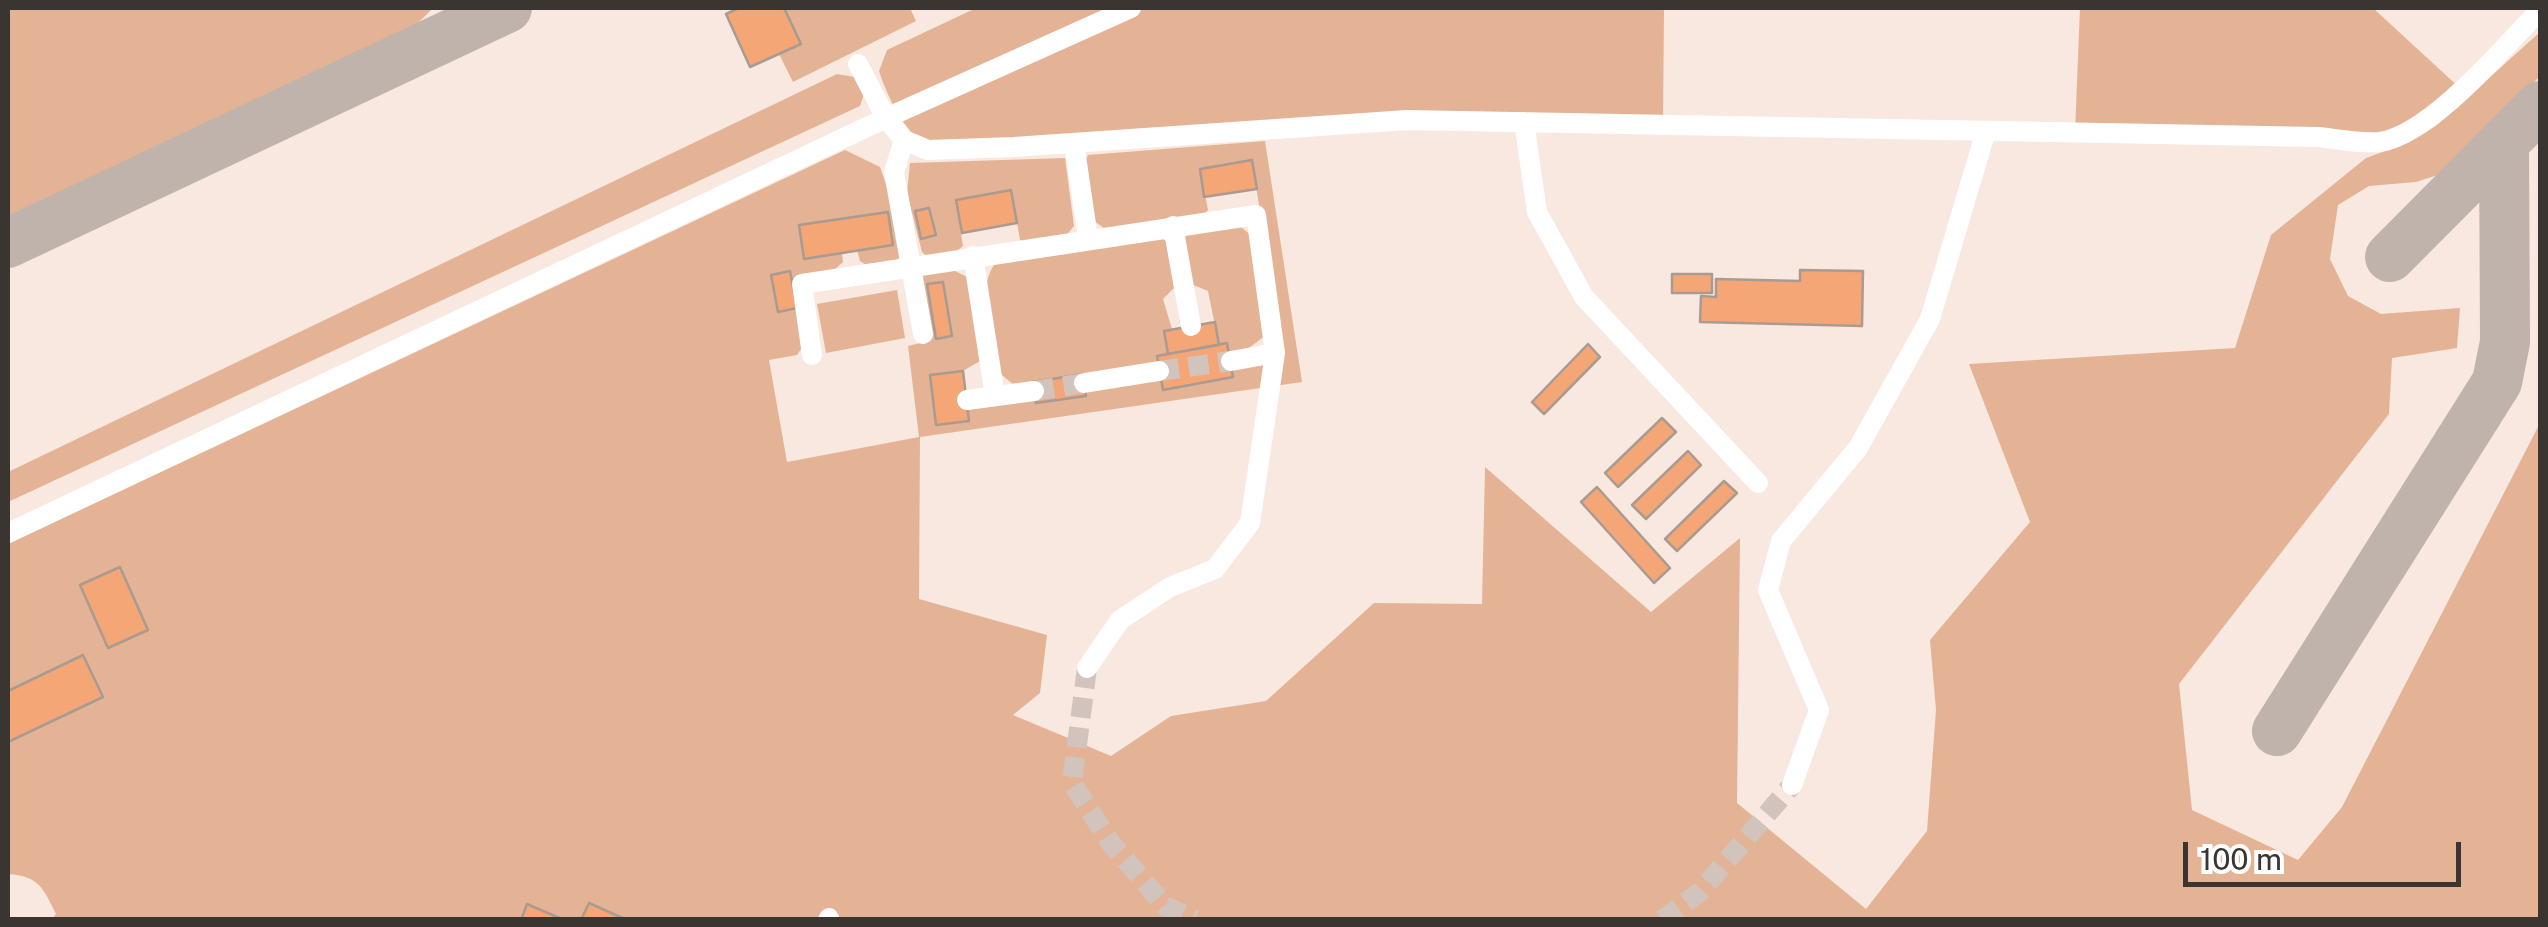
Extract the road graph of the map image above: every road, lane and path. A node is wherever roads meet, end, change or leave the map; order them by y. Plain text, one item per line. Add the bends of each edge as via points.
1 (1130, 8) edge
2 (2540, 10) edge
3 (858, 64) dead end
4 (886, 118) junction
5 (1524, 122) junction
6 (1986, 131) junction
7 (904, 140) junction
8 (1074, 143) junction
9 (1173, 226) junction
10 (1088, 238) junction
11 (973, 256) junction
12 (911, 266) junction
13 (1191, 326) dead end
14 (922, 334) dead end
15 (1275, 353) junction
16 (812, 354) dead end
17 (1231, 360) tunnel mouth
18 (1159, 371) tunnel mouth
19 (1084, 383) tunnel mouth
20 (1034, 390) tunnel mouth
21 (994, 396) junction
22 (966, 400) dead end
23 (1758, 483) dead end
24 (8, 534) edge
25 (1088, 668) tunnel mouth
26 (1792, 785) tunnel mouth

1 - 4 street
2 - 6 street via 2462,90 2381,142
3 - 4 street
4 - 7 street
4 - 24 street
5 - 6 street
5 - 8 street via 1407,120
5 - 23 street via 1537,212 1584,296
6 - 26 street via 1930,319 1858,448 1781,540 1768,590 1819,710
7 - 8 street via 928,150
7 - 12 street via 894,172
8 - 10 street
9 - 10 street
9 - 13 street
9 - 15 street via 1256,215
10 - 11 street
11 - 12 street
11 - 21 street
12 - 14 street
12 - 16 street via 802,284
15 - 17 street
15 - 25 street via 1250,523 1215,568 1120,620
18 - 19 street
20 - 21 street
21 - 22 street

